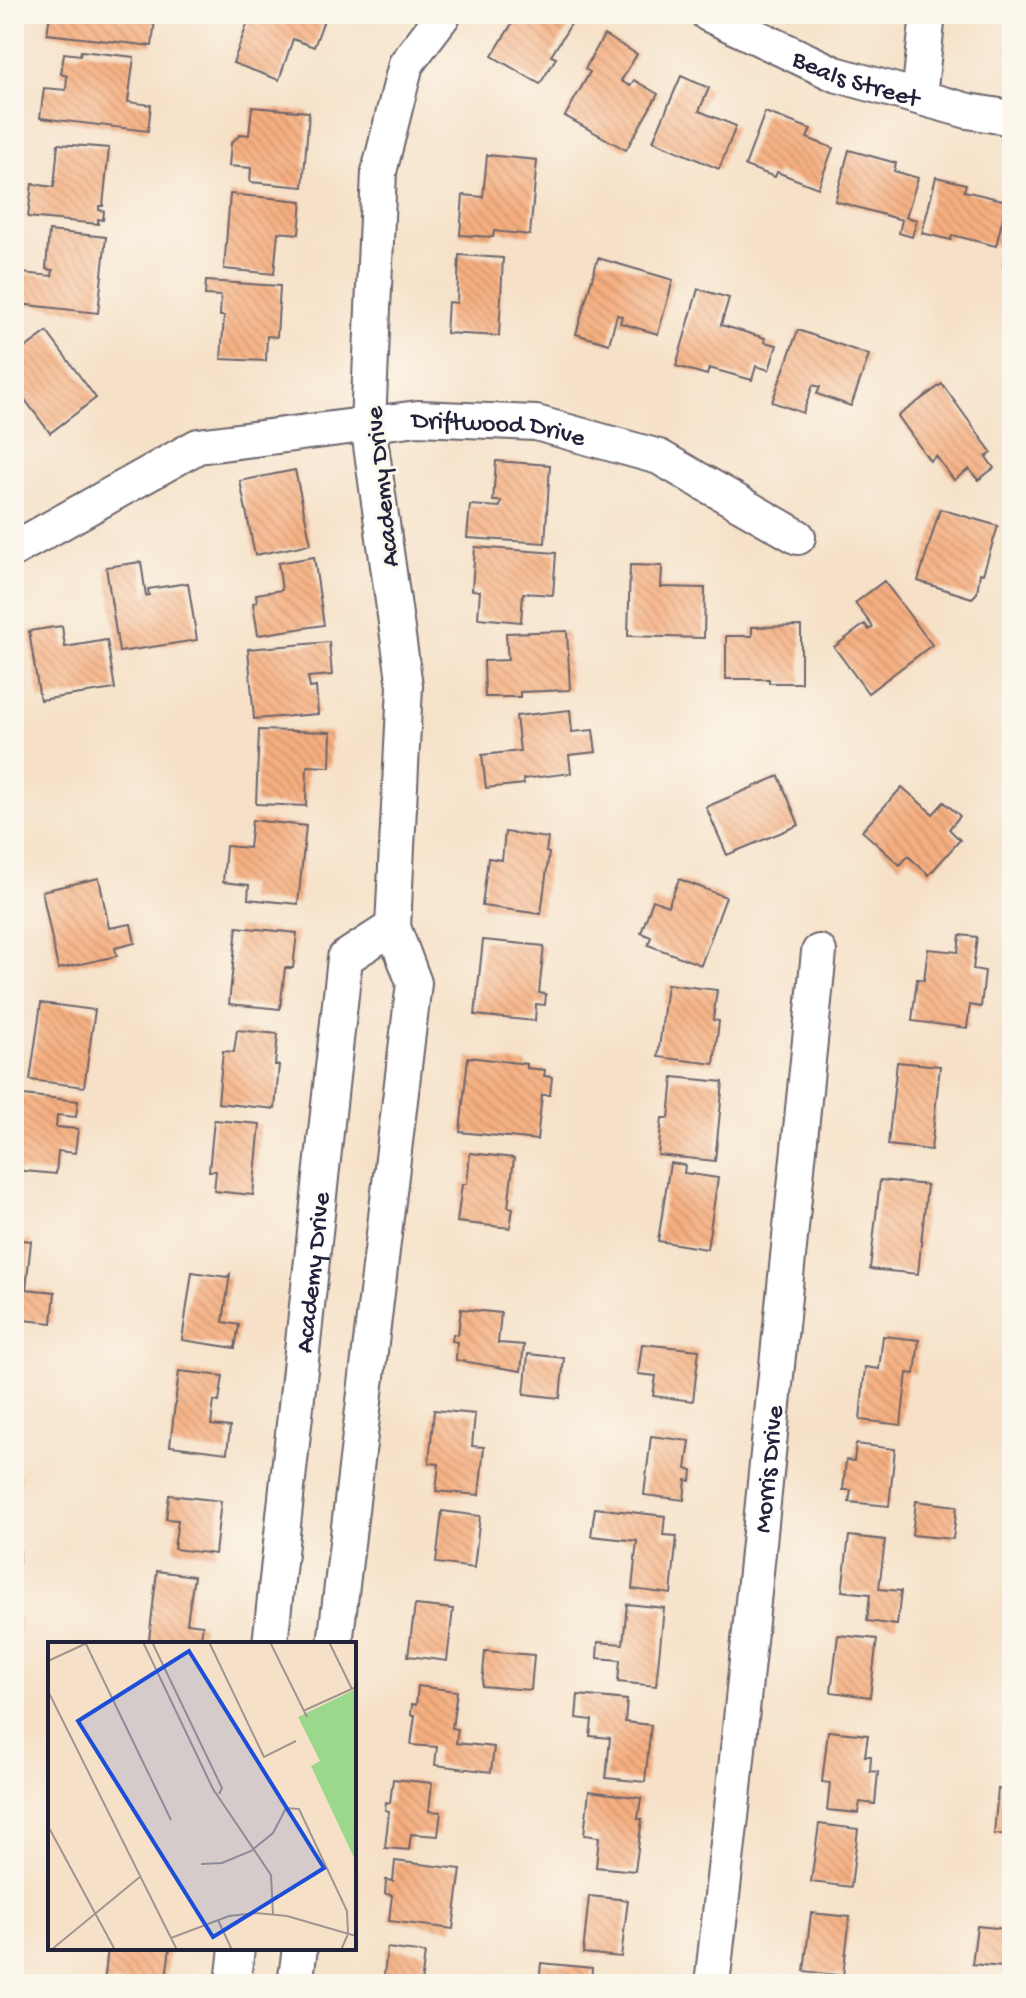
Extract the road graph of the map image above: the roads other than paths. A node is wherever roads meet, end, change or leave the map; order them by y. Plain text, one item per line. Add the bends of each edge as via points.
1 (444, 14) edge
2 (708, 14) edge
3 (928, 14) edge
4 (919, 97) junction
5 (1012, 118) edge
6 (368, 424) junction
7 (798, 537) dead end
8 (14, 549) edge
9 (393, 927) junction
10 (819, 952) dead end
11 (270, 1642) edge
12 (335, 1642) edge
13 (237, 1950) edge
14 (300, 1950) edge
15 (233, 1984) edge
16 (295, 1984) edge
17 (712, 1984) edge

1 - 6 street, Academy Drive via 406,64 379,172
2 - 4 street, Beals Street via 835,74
3 - 4 street
4 - 5 street, Beals Street
6 - 7 street, Driftwood Drive via 418,418 536,423 659,457
6 - 8 street, Driftwood Drive via 198,446
6 - 9 street, Academy Drive via 405,686
9 - 11 street, Academy Drive via 345,958
9 - 12 street, Academy Drive via 414,983
10 - 17 street, Morris Drive
13 - 15 street
14 - 16 street

